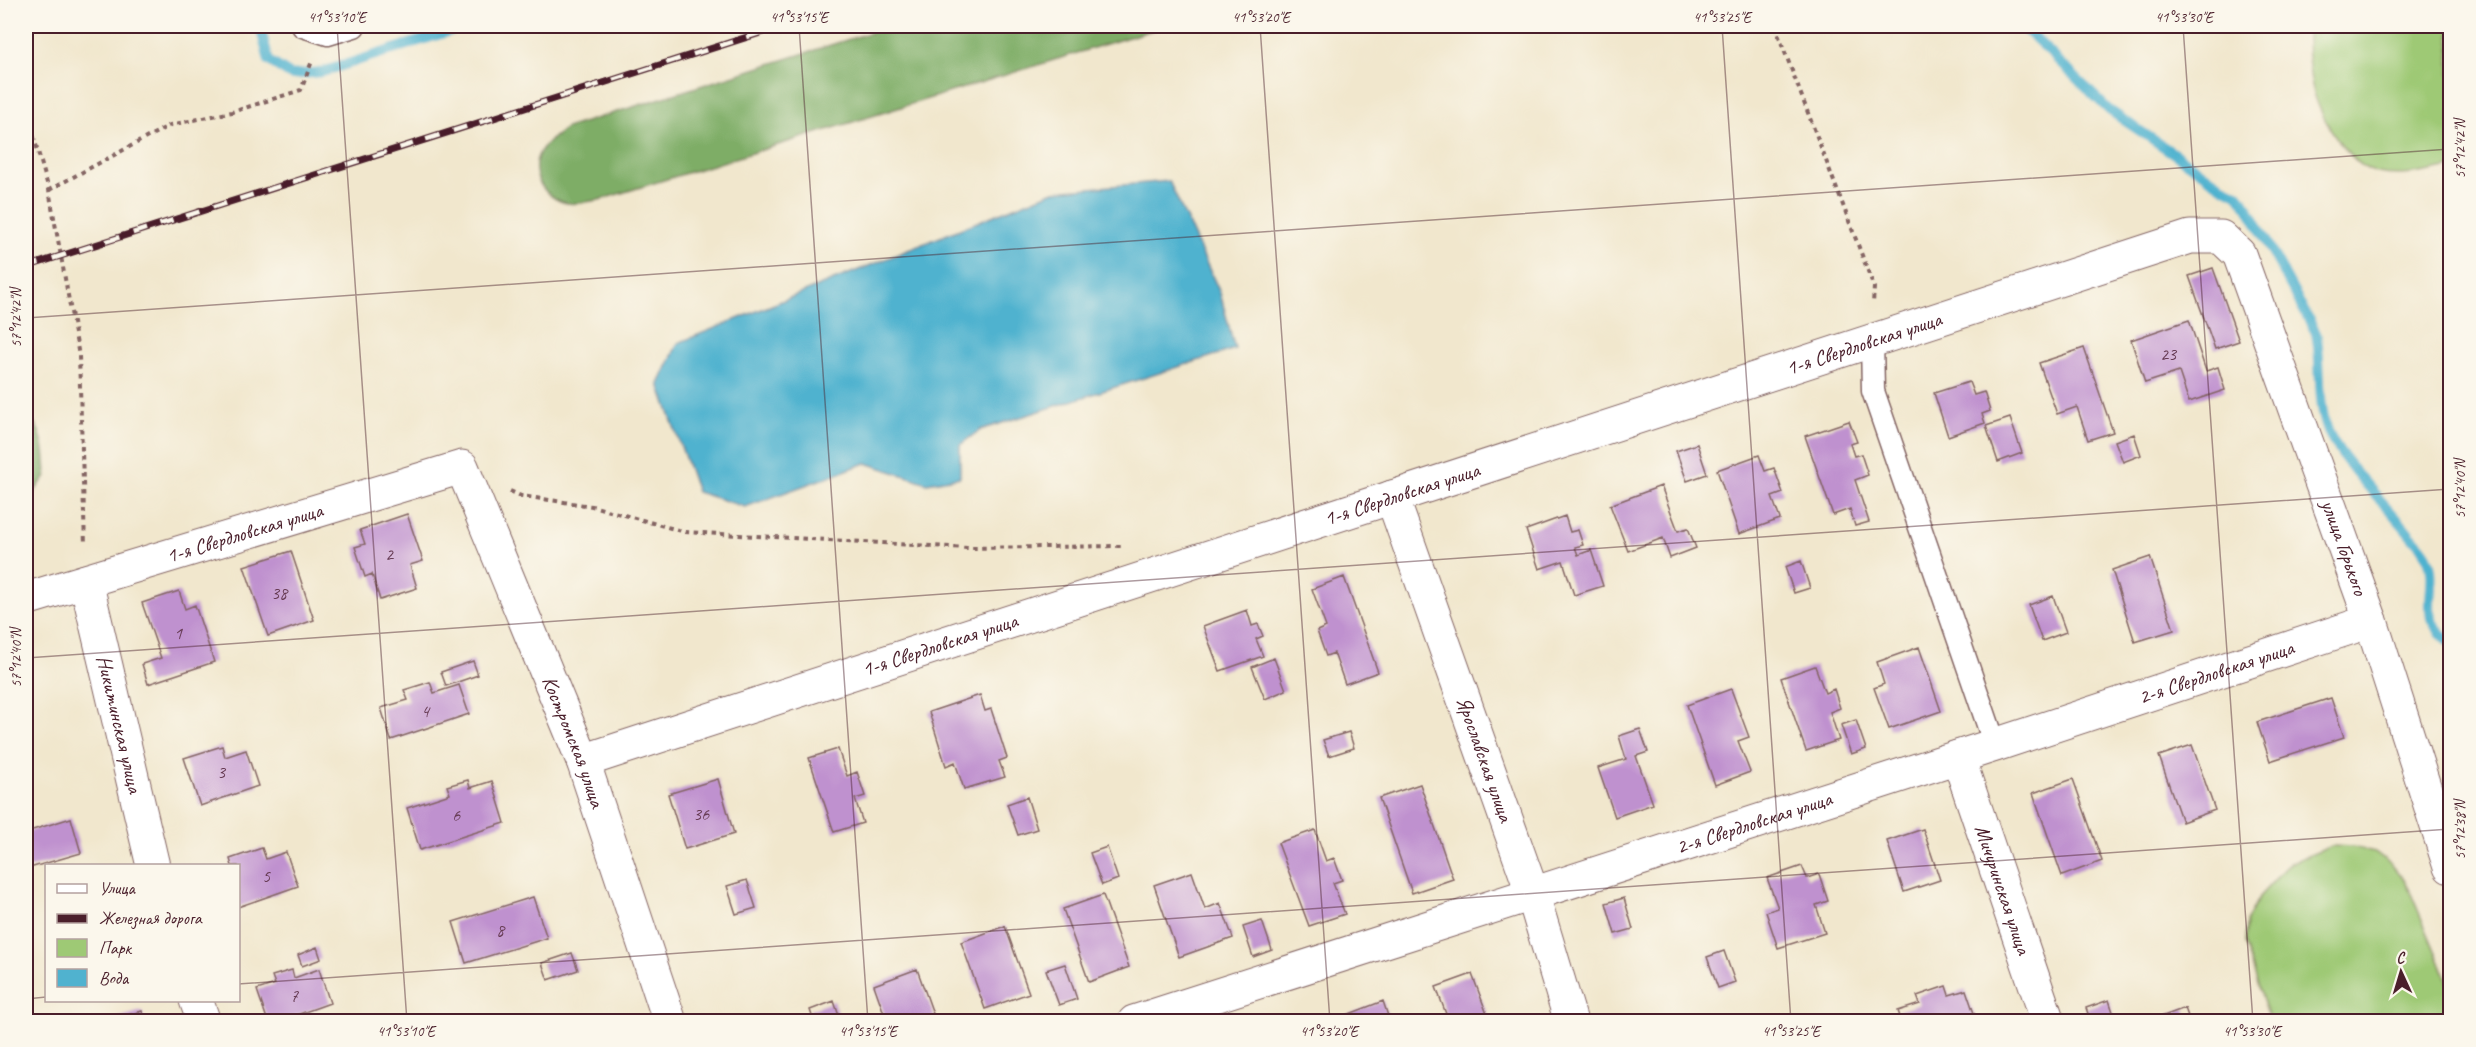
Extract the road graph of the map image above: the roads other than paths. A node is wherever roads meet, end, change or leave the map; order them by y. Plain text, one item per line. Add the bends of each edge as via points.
1 (303, 26) edge
2 (354, 26) edge
3 (2221, 237) joint
4 (1872, 340) junction
5 (462, 468) joint
6 (1392, 497) junction
7 (86, 581) junction
8 (26, 599) edge
9 (2371, 621) junction
10 (1995, 745) junction
11 (1958, 757) junction
12 (583, 761) junction
13 (153, 864) edge
14 (2451, 867) edge
15 (1532, 892) junction
16 (197, 1002) edge
17 (204, 1022) edge
18 (670, 1022) edge
19 (1134, 1022) edge
20 (1571, 1022) edge
21 (2048, 1022) edge

1 - 2 lane via 328,34
3 - 4 street, 1-я Свердловская улица via 2190,237
3 - 9 street, улица Горького via 2239,254
4 - 6 street, 1-я Свердловская улица
4 - 10 lane via 1873,391
5 - 7 street, 1-я Свердловская улица
5 - 12 street, Костромская улица
6 - 12 street, 1-я Свердловская улица
6 - 15 street, Ярославская улица
7 - 8 street, 1-я Свердловская улица
7 - 13 street, Никитинская улица
9 - 10 street, 2-я Свердловская улица
9 - 14 street, улица Горького
10 - 11 street, 2-я Свердловская улица
11 - 15 street, 2-я Свердловская улица
11 - 21 street, Мичуринская улица
12 - 18 street, Костромская улица
15 - 19 street, 2-я Свердловская улица
15 - 20 street, Ярославская улица
16 - 17 street

